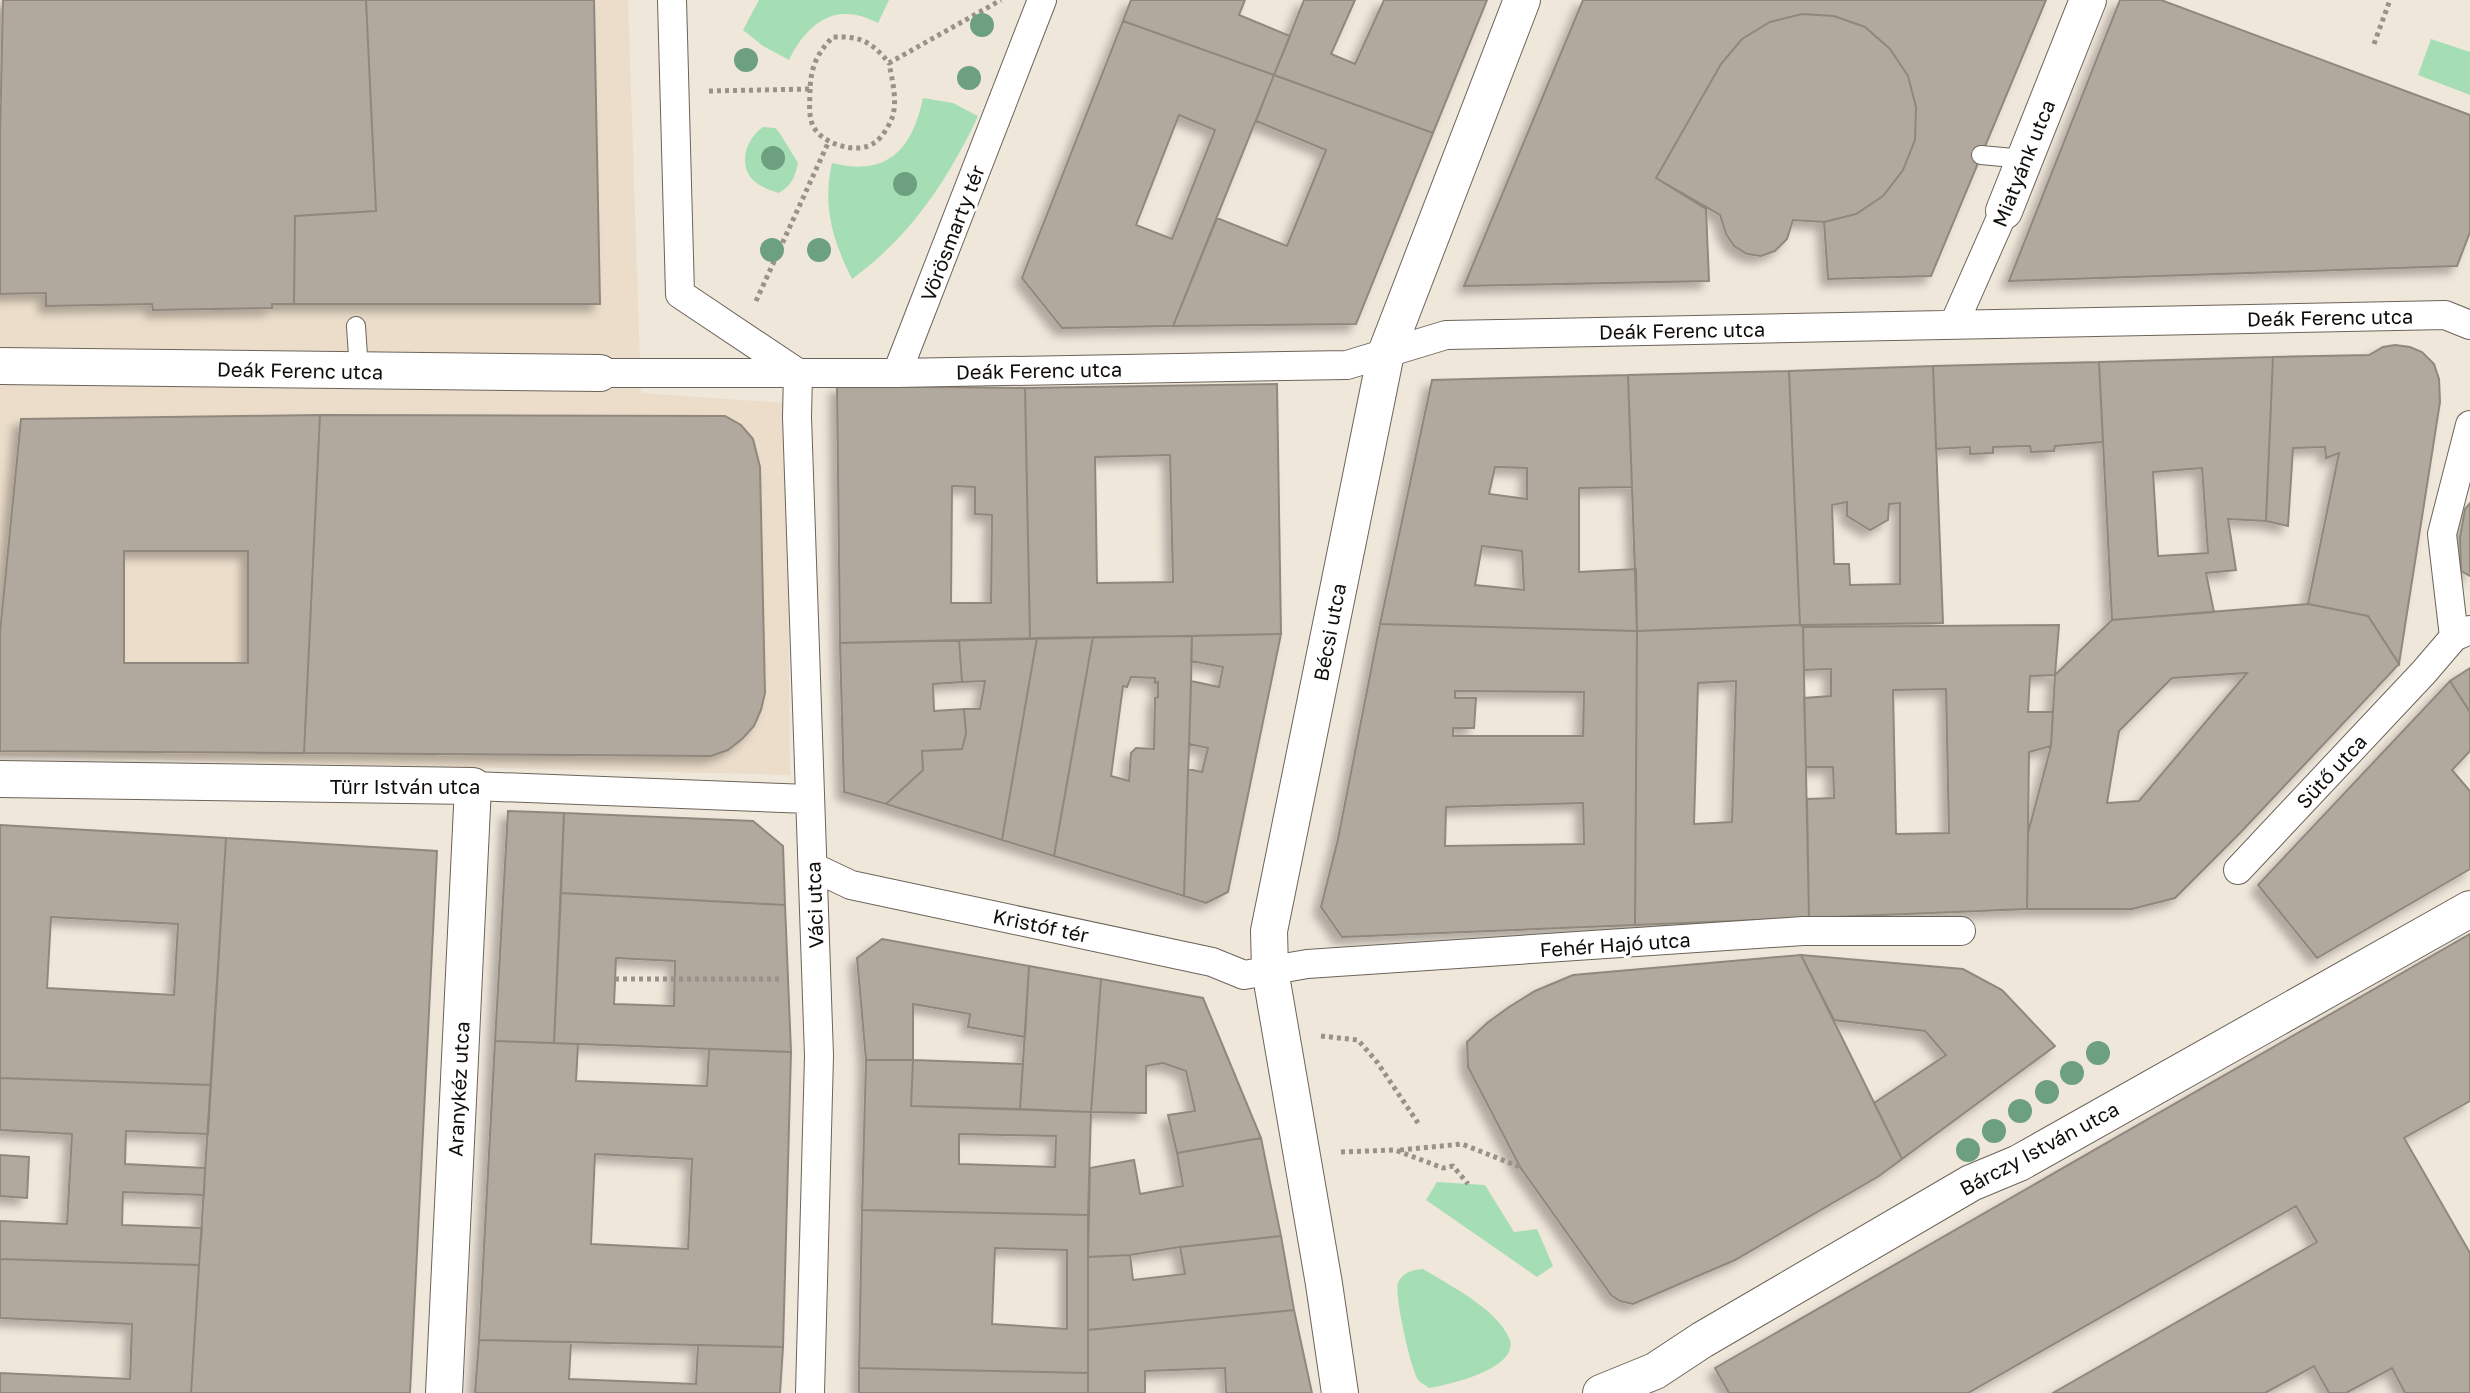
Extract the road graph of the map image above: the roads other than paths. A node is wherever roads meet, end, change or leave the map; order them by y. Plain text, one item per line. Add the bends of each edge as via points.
1 (672, 0) edge
2 (1042, 0) edge
3 (1522, 0) edge
4 (2088, 0) edge
5 (1981, 155) dead end
6 (2024, 159) junction
7 (2004, 211) joint
8 (1954, 324) junction
9 (2470, 325) edge
10 (356, 326) dead end
11 (1386, 353) junction
12 (0, 366) edge
13 (359, 371) junction
14 (600, 373) joint
15 (798, 373) junction
16 (897, 373) junction
17 (2470, 425) edge
18 (2462, 634) edge
19 (0, 779) edge
20 (473, 786) junction
21 (809, 799) junction
22 (813, 867) junction
23 (2238, 870) dead end
24 (2470, 909) edge
25 (1961, 931) dead end
26 (1270, 970) junction
27 (1659, 1382) edge
28 (444, 1393) edge
29 (810, 1393) edge
30 (1340, 1393) edge
31 (1601, 1393) edge

1 - 15 street via 680,294
2 - 16 street, Vörösmarty tér
3 - 11 street, Bécsi utca
4 - 6 street, Miatyánk utca
5 - 6 lane
6 - 7 street, Miatyánk utca
7 - 8 street, Miatyánk utca
8 - 9 street, Deák Ferenc utca via 2445,315
8 - 11 street, Deák Ferenc utca via 1446,335
10 - 13 lane
11 - 16 street, Deák Ferenc utca via 1347,365
11 - 26 street, Bécsi utca via 1269,931
12 - 13 street, Deák Ferenc utca
13 - 14 street, Deák Ferenc utca
14 - 15 street
15 - 16 street
15 - 21 street, Váci utca
17 - 18 street via 2442,534
18 - 23 street, Sütő utca
19 - 20 street, Türr István utca
20 - 21 street, Türr István utca
20 - 28 street, Aranykéz utca
21 - 22 street, Váci utca
22 - 26 street, Kristóf tér via 851,885 1212,962 1244,975
22 - 29 street, Váci utca via 819,1056
24 - 27 street, Bárczy István utca via 2019,1163 1971,1183 1702,1340
25 - 26 street, Fehér Hajó utca via 1803,931
26 - 30 street, Bécsi utca
27 - 31 street, Bárczy István utca

